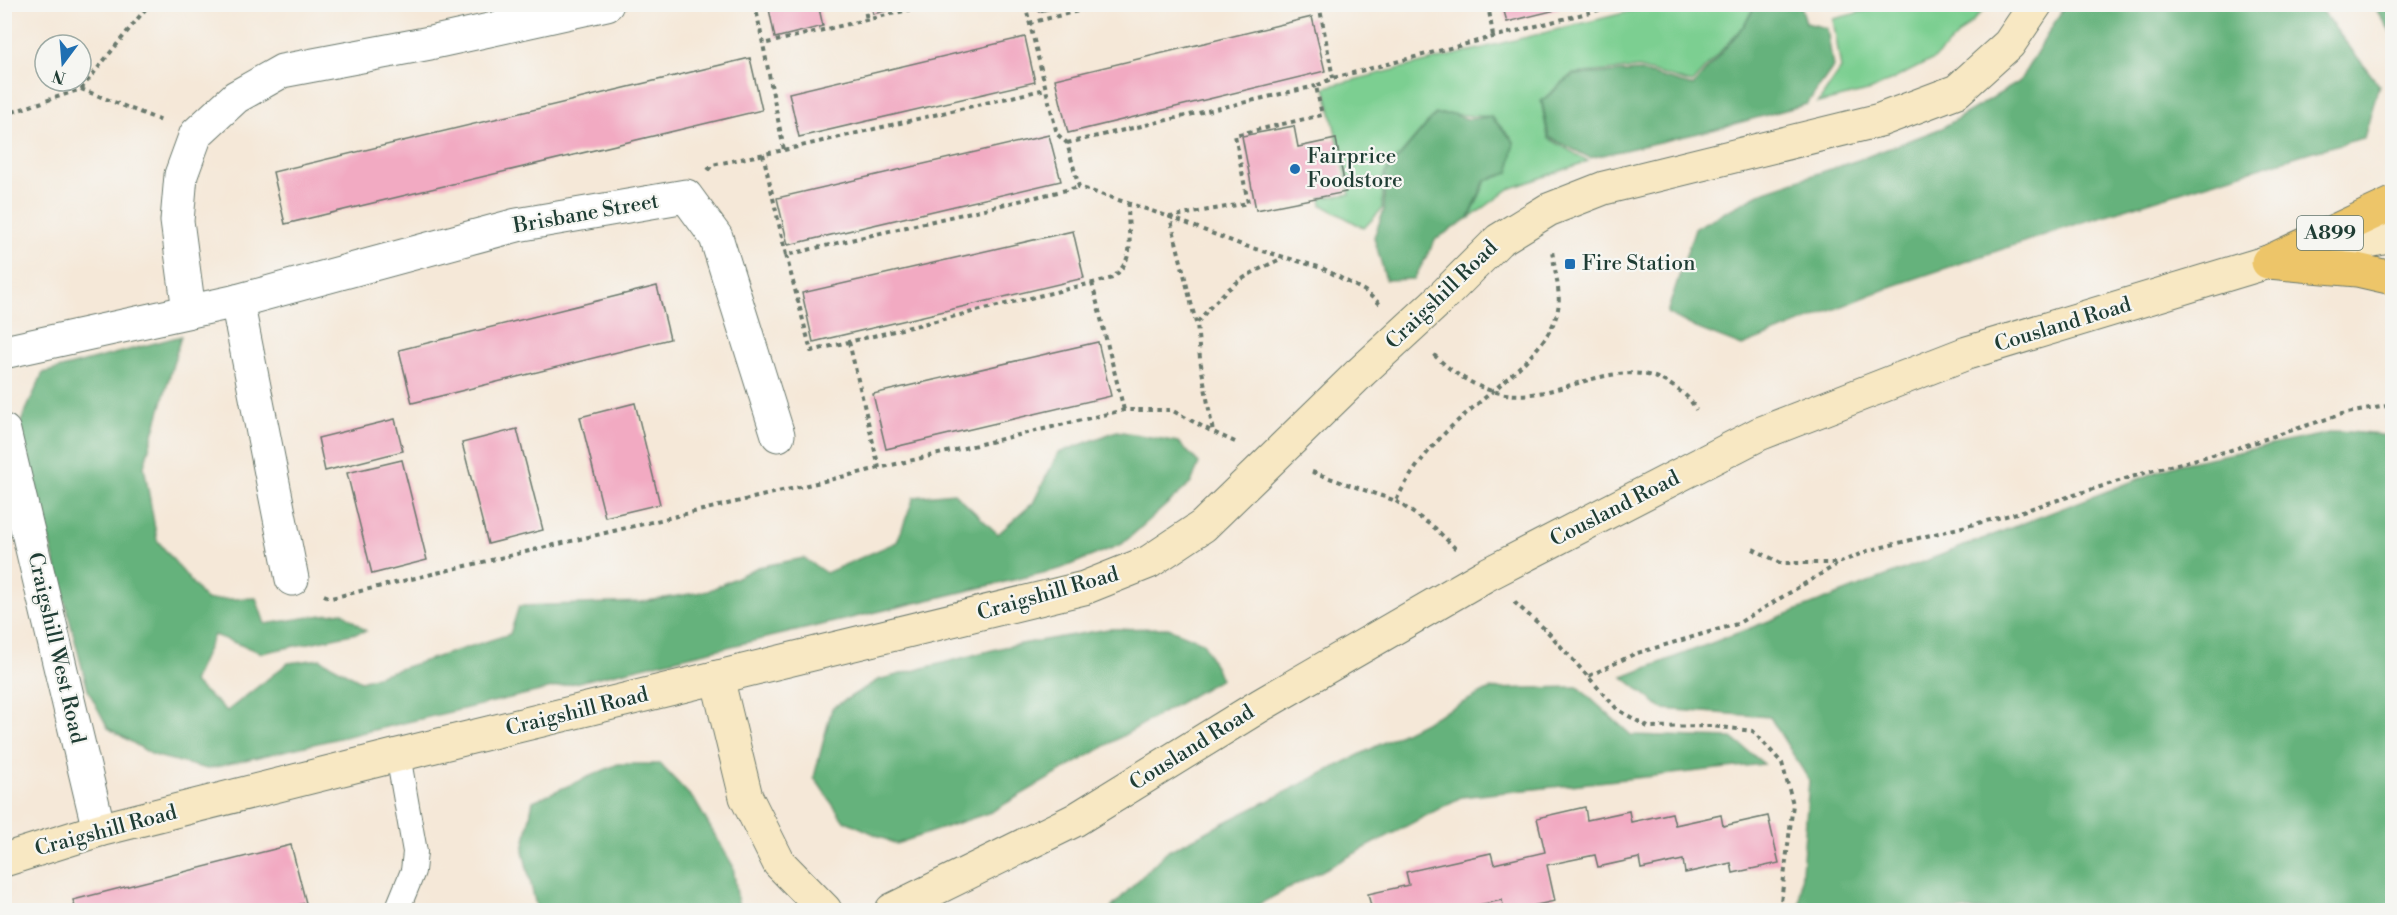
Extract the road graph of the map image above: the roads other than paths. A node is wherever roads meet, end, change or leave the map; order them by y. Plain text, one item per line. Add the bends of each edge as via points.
1 (607, 4) edge
2 (2036, 4) edge
3 (2392, 204) edge
4 (2392, 236) edge
5 (2268, 262) junction
6 (2392, 278) edge
7 (237, 301) junction
8 (189, 311) junction
9 (4, 352) edge
10 (4, 431) edge
11 (778, 435) dead end
12 (292, 579) road end
13 (717, 677) junction
14 (398, 755) junction
15 (99, 830) junction
16 (4, 860) edge
17 (397, 910) edge
18 (825, 910) edge
19 (892, 910) edge

1 - 8 street via 429,44 282,71 237,97 196,134 181,175 177,221
2 - 13 street, Craigshill Road, bridge via 2008,44 1957,91 1880,120 1604,188 1548,210 1499,240 1203,526 1149,562 1084,588
3 - 5 main road, A899
4 - 5 street, Cousland Road
5 - 6 main road, A899 via 2357,270
5 - 19 street, Cousland Road via 1967,353 1759,434 1484,576 1261,705 1075,820
7 - 8 street, Brisbane Street
7 - 11 street, Brisbane Street via 517,225 686,196 716,237
7 - 12 street
8 - 9 street, Brisbane Street
10 - 15 street, Craigshill West Road
13 - 14 street, Craigshill Road
13 - 18 street via 746,797 779,863
14 - 15 street, Craigshill Road
14 - 17 lane via 414,852 413,871
15 - 16 street, Craigshill Road

